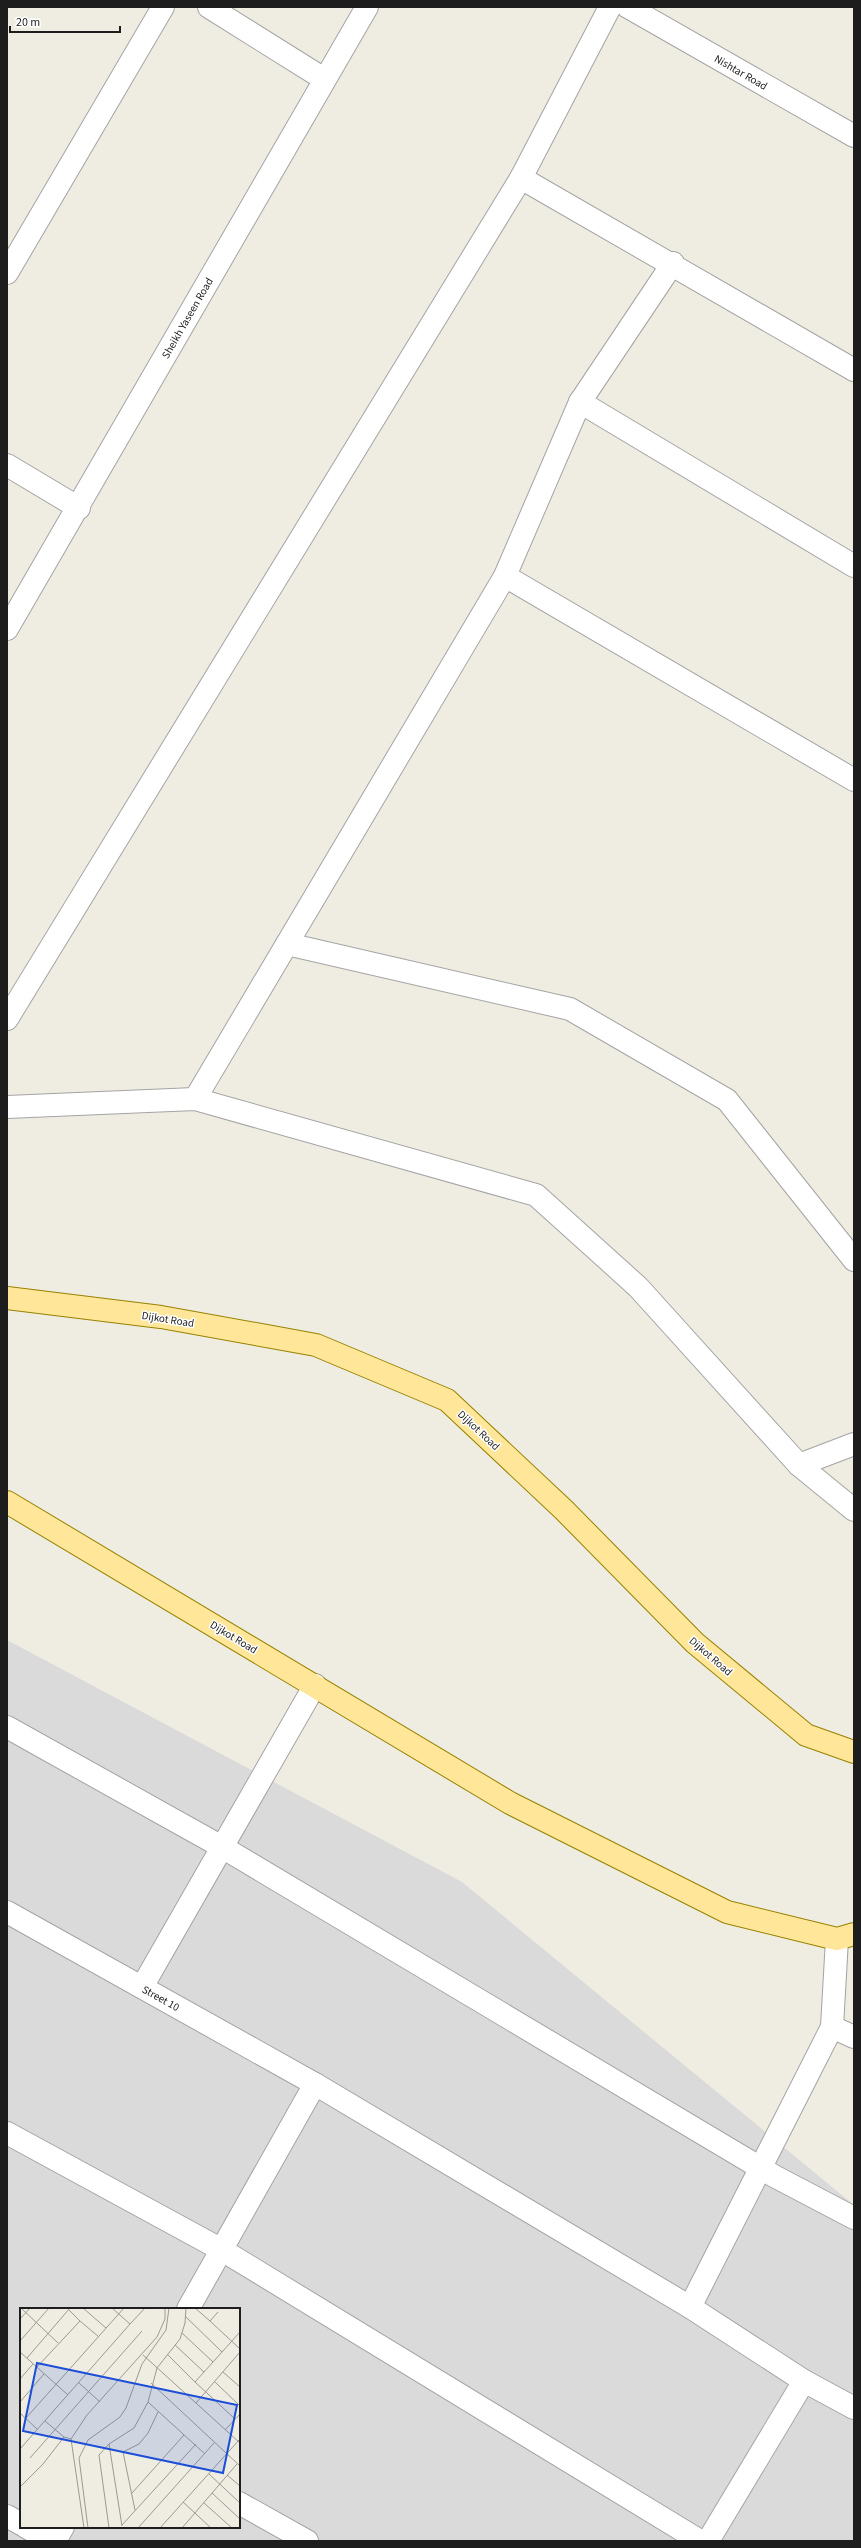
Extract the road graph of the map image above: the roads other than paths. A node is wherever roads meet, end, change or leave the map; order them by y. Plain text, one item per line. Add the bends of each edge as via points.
1 (163, 7) edge
2 (209, 7) edge
3 (367, 7) edge
4 (610, 7) edge
5 (628, 7) edge
6 (324, 79) junction
7 (854, 136) edge
8 (521, 178) junction
9 (673, 263) junction
10 (7, 273) edge
11 (854, 370) edge
12 (580, 402) junction
13 (7, 465) edge
14 (79, 508) junction
15 (854, 566) edge
16 (504, 576) junction
17 (7, 629) edge
18 (854, 780) edge
19 (286, 944) junction
20 (7, 1019) edge
21 (194, 1099) junction
22 (7, 1107) edge
23 (854, 1260) edge
24 (7, 1298) edge
25 (854, 1444) edge
26 (799, 1465) junction
27 (7, 1502) edge
28 (854, 1510) edge
29 (315, 1685) junction
30 (7, 1727) edge
31 (854, 1752) edge
32 (222, 1847) junction
33 (7, 1912) edge
34 (846, 1937) edge
35 (142, 1987) junction
36 (832, 2027) junction
37 (854, 2037) edge
38 (315, 2084) junction
39 (7, 2133) edge
40 (761, 2168) junction
41 (854, 2218) edge
42 (222, 2250) junction
43 (690, 2307) junction
44 (189, 2308) edge
45 (804, 2381) junction
46 (854, 2408) edge
47 (240, 2503) edge
48 (7, 2516) edge
49 (20, 2523) edge
50 (28, 2528) edge
51 (62, 2528) edge
52 (51, 2541) edge
53 (55, 2541) edge
54 (308, 2541) edge
55 (700, 2541) edge
56 (708, 2541) edge

1 - 10 street
2 - 6 street
3 - 6 street, Sheikh Yaseen Road
4 - 8 street
5 - 7 street, Nishtar Road
6 - 14 street, Sheikh Yaseen Road
8 - 9 street
8 - 20 street
9 - 11 street
9 - 12 street
12 - 15 street
12 - 16 street
13 - 14 street
14 - 17 street, Sheikh Yaseen Road
16 - 18 street
16 - 19 street
19 - 21 street
19 - 23 street via 570,1009 727,1100
21 - 22 street
21 - 26 street via 536,1195 638,1287
24 - 31 main road, Dijkot Road via 161,1317 316,1345 447,1400 564,1510 695,1643 806,1735
25 - 26 street
26 - 28 street
27 - 29 main road, Dijkot Road
29 - 32 street
29 - 34 main road, Dijkot Road via 510,1803 727,1912
30 - 32 street
32 - 35 street
32 - 40 street
33 - 35 street, Street 10
34 - 36 street
35 - 38 street, Street 10
36 - 37 street
36 - 40 street
38 - 42 street
38 - 43 street, Street 10
39 - 42 street
40 - 41 street
40 - 43 street
42 - 44 street
42 - 55 street
43 - 45 street, Street 10
45 - 46 street, Street 10
45 - 56 street
47 - 54 street
48 - 49 street
50 - 52 street
51 - 53 street

